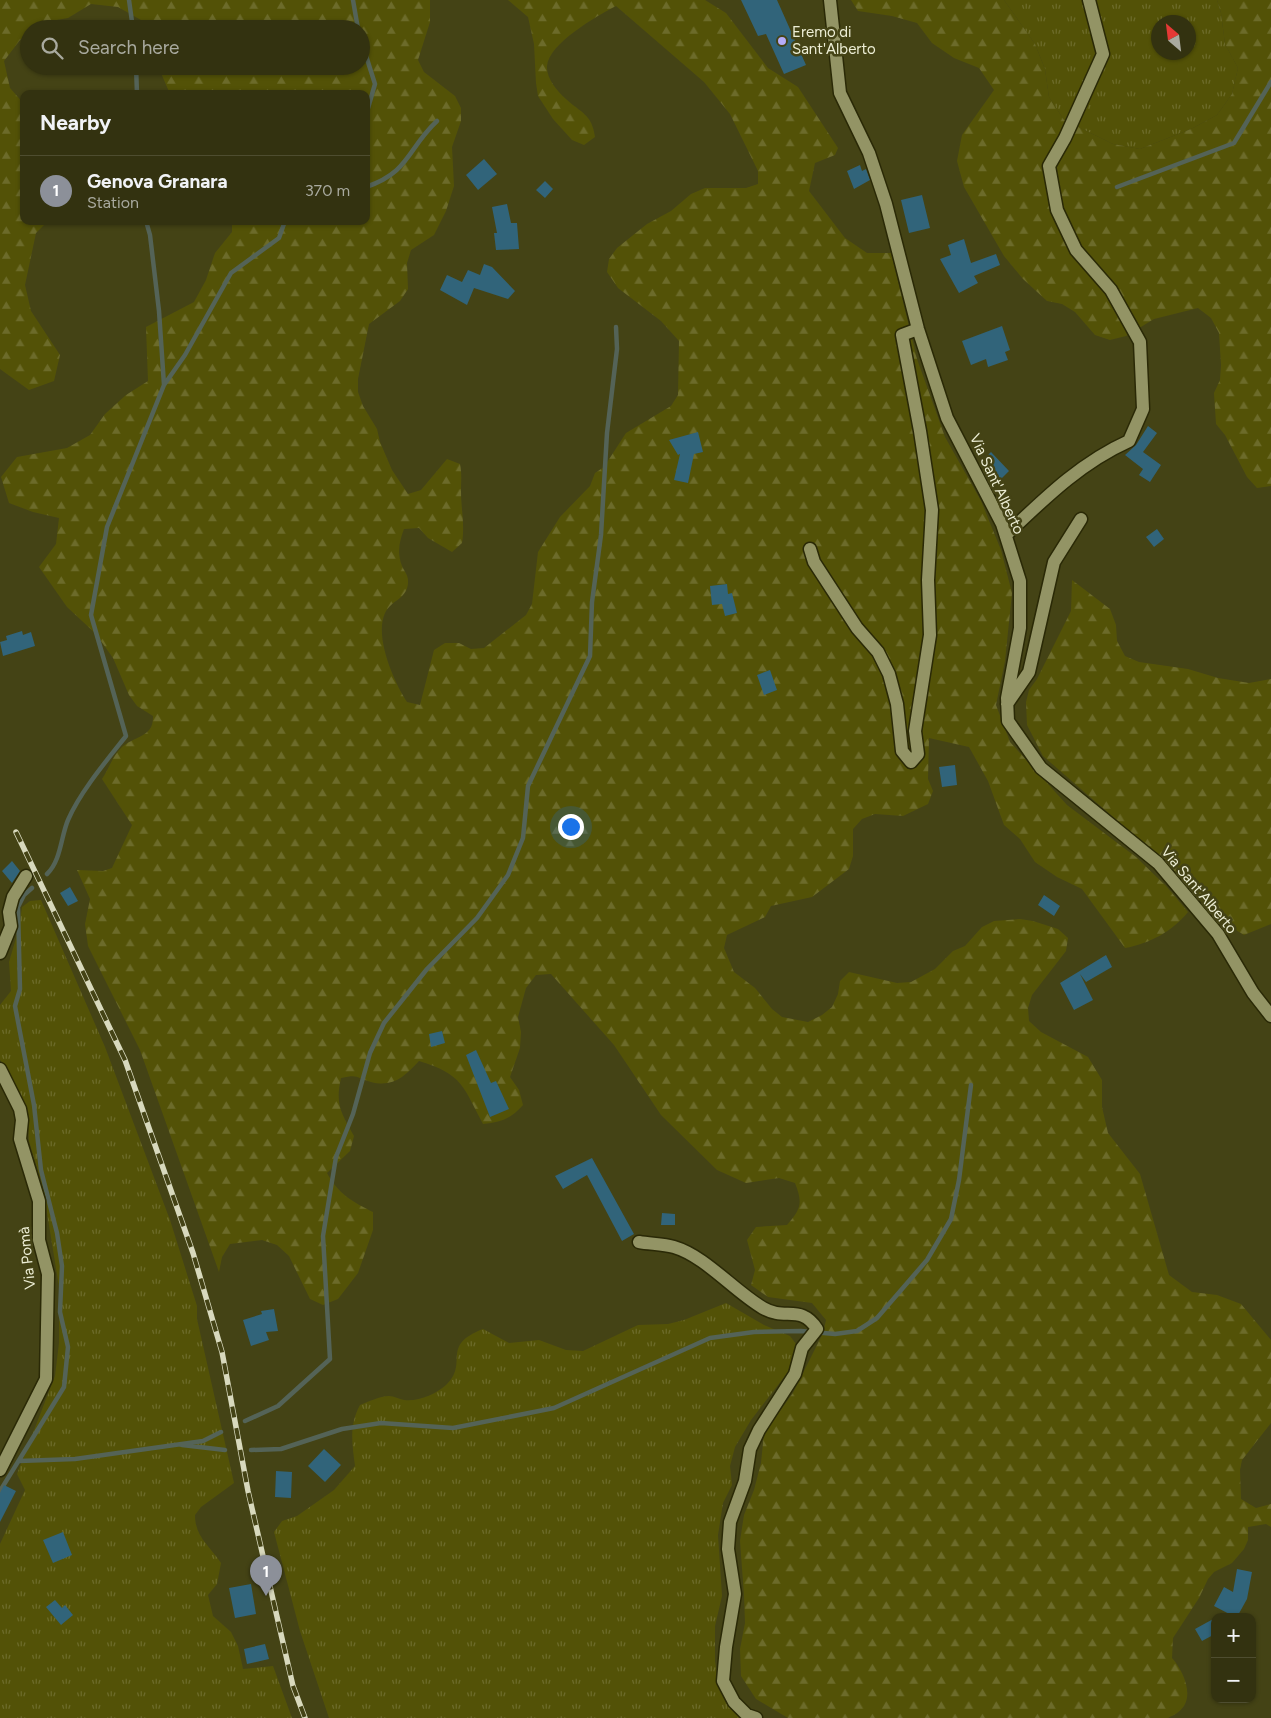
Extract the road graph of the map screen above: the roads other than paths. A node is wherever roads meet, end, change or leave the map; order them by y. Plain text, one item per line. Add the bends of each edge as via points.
1 (830, 0) edge
2 (1089, 0) edge
3 (918, 329) junction
4 (1081, 519) dead end
5 (1006, 535) junction
6 (810, 549) dead end
7 (1007, 704) junction
8 (26, 876) dead end
9 (0, 953) edge
10 (1271, 1016) edge
11 (0, 1069) edge
12 (639, 1242) dead end
13 (0, 1470) edge
14 (756, 1718) edge

1 - 3 street, Via Sant'Alberto via 840,93 869,153 886,204
2 - 5 street via 1103,54 1049,166 1057,210 1076,250 1111,290 1140,342 1143,409 1129,441 1104,452 1058,484
3 - 5 street, Via Sant'Alberto via 947,418
3 - 6 street via 902,335 928,475 932,536 928,580 930,635 915,731 918,754 911,762 902,752 897,704 889,674 878,652 857,628 814,562
4 - 7 street via 1054,562 1029,672
5 - 7 street, Via Sant'Alberto via 1020,581 1020,628
7 - 10 street, Via Sant'Alberto via 1008,721 1041,768 1158,863 1218,934
8 - 9 street via 13,897 9,912 12,926
11 - 13 street, Via Pomà via 20,1109 20,1139 39,1201 39,1240 48,1274 46,1379
12 - 14 street via 674,1247 696,1259 764,1309 781,1314 803,1314 817,1329 802,1348 795,1374 750,1449 746,1481 730,1522 728,1549 735,1594 724,1681 734,1702 747,1715

